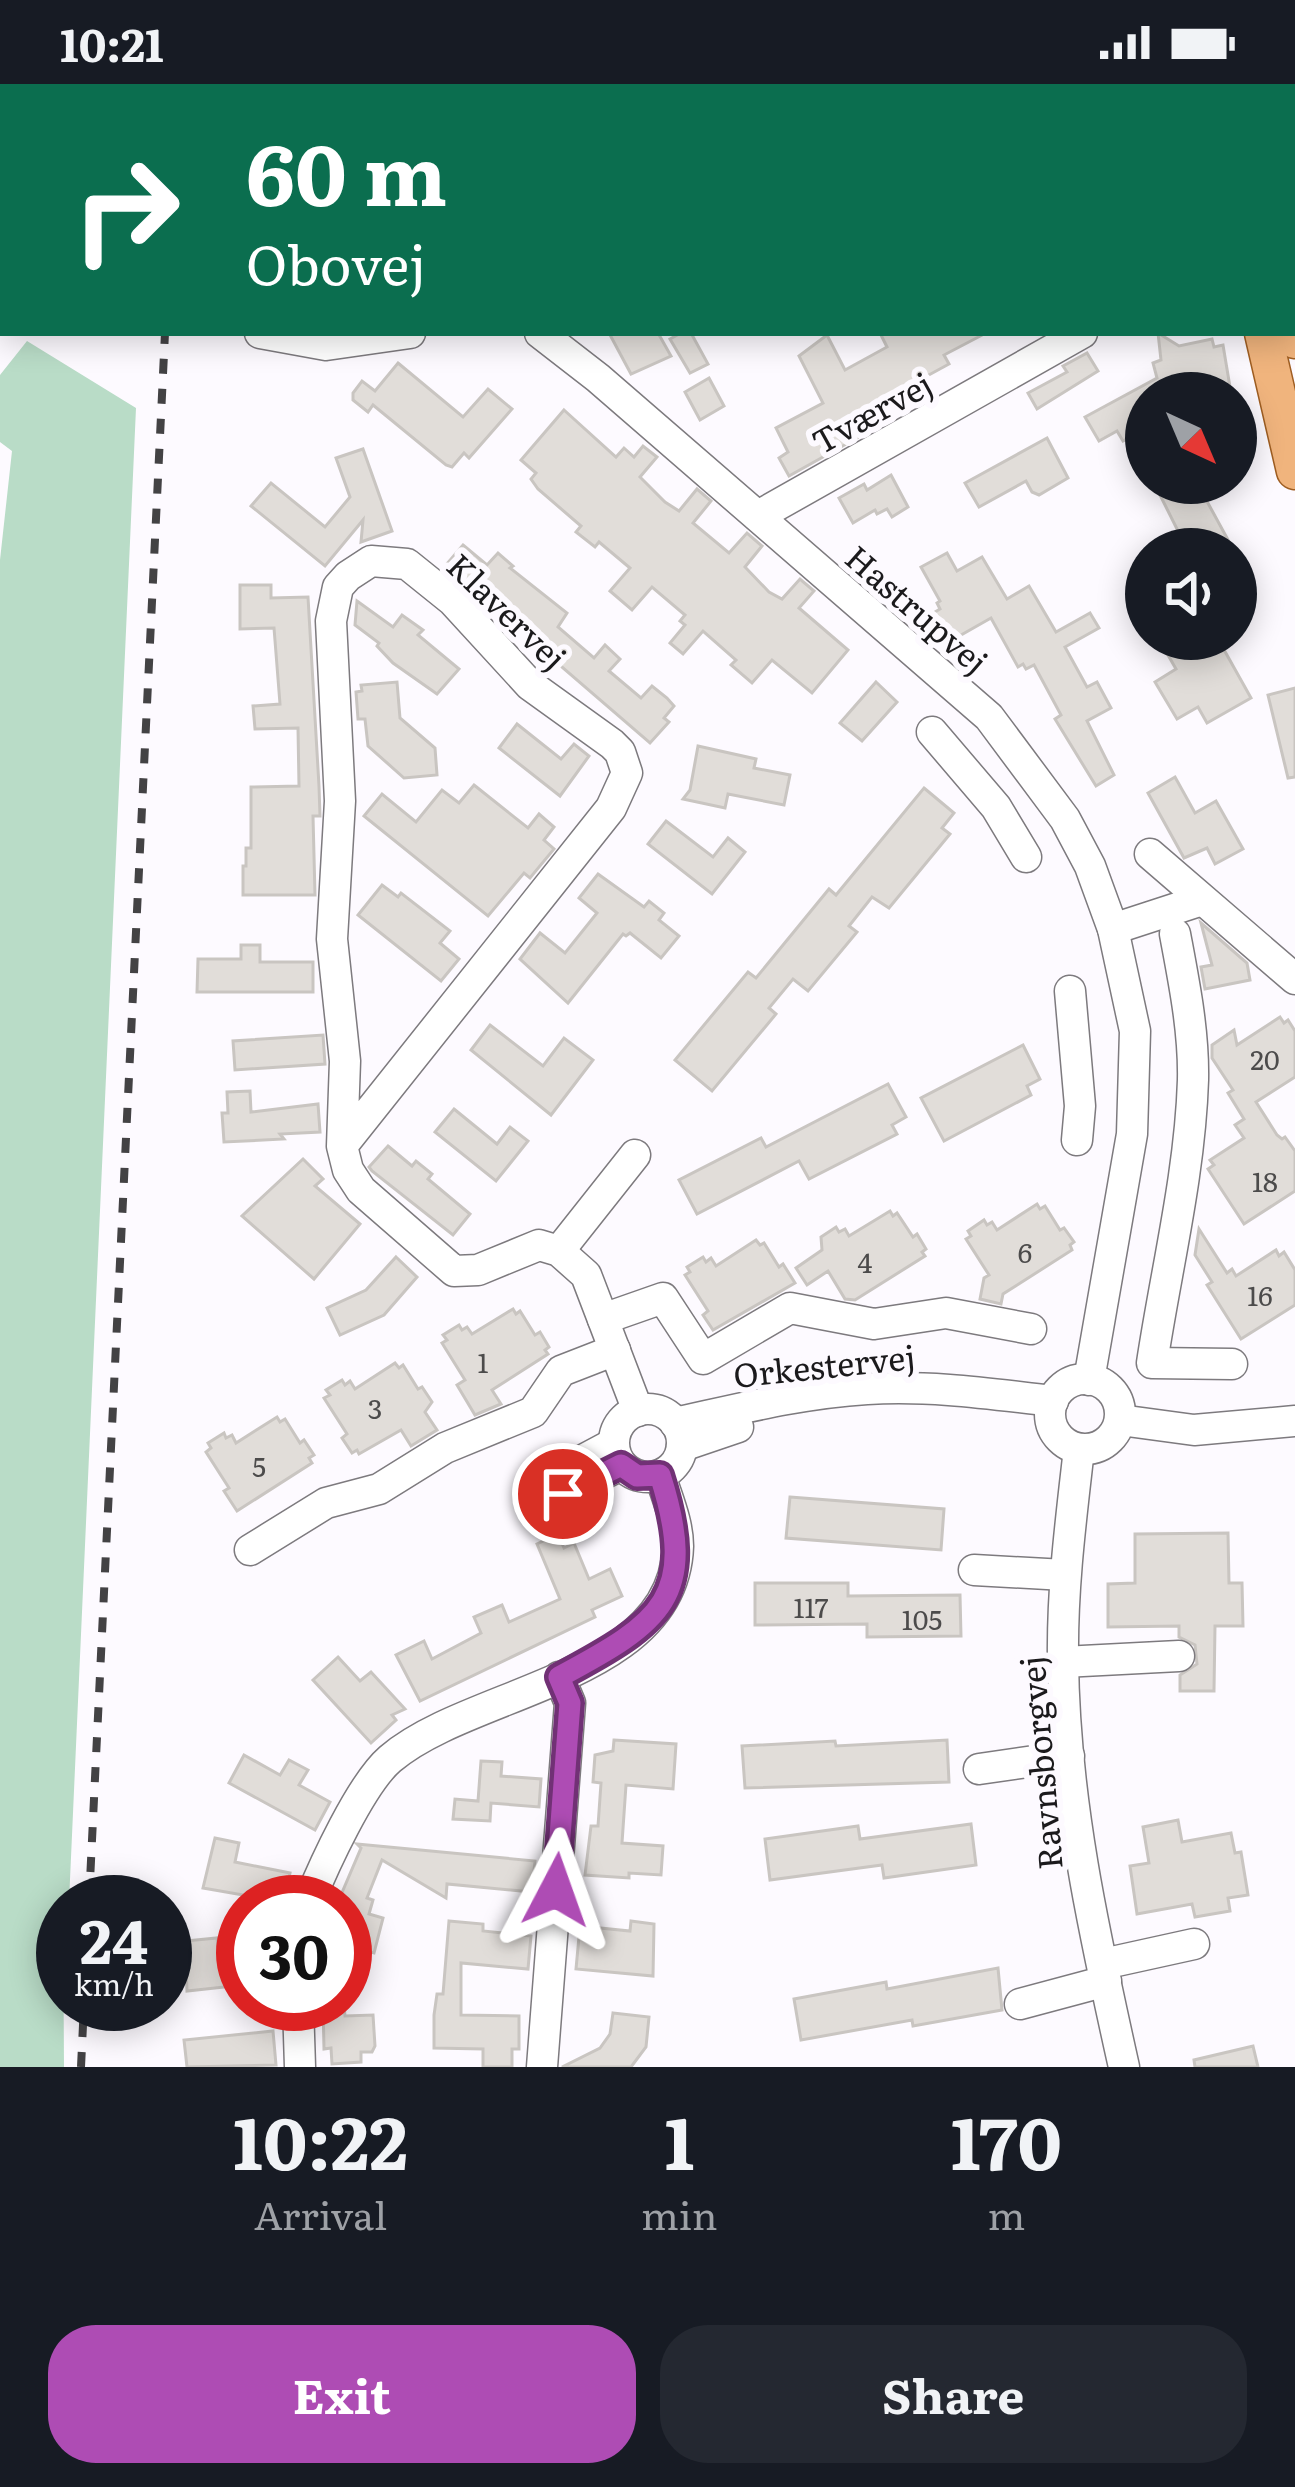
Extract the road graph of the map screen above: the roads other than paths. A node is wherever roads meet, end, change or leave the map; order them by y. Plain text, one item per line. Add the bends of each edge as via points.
1 (276, 336) edge
2 (389, 336) edge
3 (544, 336) edge
4 (1077, 336) edge
5 (1264, 336) edge
6 (1295, 470) edge
7 (758, 516) junction
8 (1002, 731) junction
9 (932, 732) dead end
10 (963, 767) junction
11 (1150, 854) dead end
12 (1026, 857) dead end
13 (1202, 900) junction
14 (1113, 928) junction
15 (1175, 934) dead end
16 (1295, 979) edge
17 (1070, 991) dead end
18 (1078, 1064) junction
19 (1134, 1067) junction
20 (1076, 1140) dead end
21 (342, 1146) junction
22 (635, 1155) dead end
23 (1115, 1228) junction
24 (1171, 1238) junction
25 (559, 1250) junction
26 (603, 1319) junction
27 (1031, 1329) dead end
28 (615, 1350) junction
29 (1232, 1364) dead end
30 (1089, 1380) junction
31 (638, 1411) junction
32 (1052, 1411) junction
33 (1120, 1420) junction
34 (1295, 1421) edge
35 (678, 1435) junction
36 (1079, 1449) junction
37 (617, 1455) junction
38 (660, 1475) junction
39 (558, 1485) dead end
40 (250, 1550) dead end
41 (974, 1570) dead end
42 (1065, 1575) junction
43 (1179, 1656) dead end
44 (1063, 1662) junction
45 (559, 1677) junction
46 (1070, 1756) junction
47 (979, 1768) dead end
48 (319, 1875) edge
49 (1194, 1944) dead end
50 (1104, 1972) junction
51 (1020, 2004) dead end
52 (299, 2031) edge
53 (300, 2067) edge
54 (542, 2067) edge
55 (1124, 2067) edge

1 - 2 street via 326,345
3 - 7 street, Hastrupvej
4 - 7 street, Tværvej
5 - 6 main road
7 - 8 street, Hastrupvej
8 - 10 street
8 - 14 street, Hastrupvej via 1066,819
9 - 10 street
10 - 12 street
11 - 13 street
13 - 14 street
13 - 16 street
14 - 19 street via 1135,1031
15 - 24 street via 1193,1078
17 - 18 street
18 - 19 street
18 - 20 street
19 - 23 street
21 - 21 street, Klavervej via 331,621 338,587 360,566 383,559 407,564 453,601 530,685 612,744 627,772 611,808
21 - 25 street via 361,1190 454,1271 478,1270 539,1245
22 - 25 street
23 - 24 street
23 - 30 street
24 - 29 street via 1152,1364
25 - 26 street via 586,1275
26 - 27 street via 663,1298 704,1359 790,1308 874,1324 946,1313
26 - 28 street
28 - 31 street
28 - 40 street via 560,1371 533,1412 445,1448 379,1489 326,1503
30 - 32 street via 1067,1385
30 - 33 street via 1115,1396
31 - 35 street via 656,1411
31 - 37 street via 622,1421
32 - 35 street, Orkestervej via 942,1388 869,1389 799,1396
32 - 36 street via 1060,1438
33 - 34 street via 1194,1430
33 - 36 street via 1104,1444
35 - 38 street via 676,1462
36 - 42 street, Ravnsborgvej
37 - 38 street via 637,1476
37 - 39 street
38 - 45 street via 678,1544 661,1604 621,1644
41 - 42 street
42 - 44 street, Ravnsborgvej
43 - 44 street
44 - 46 street, Ravnsborgvej
45 - 48 street via 386,1762
45 - 54 street via 570,1703
46 - 47 street
46 - 50 street, Ravnsborgvej
49 - 50 street
50 - 51 street
50 - 55 street, Ravnsborgvej
52 - 53 street

